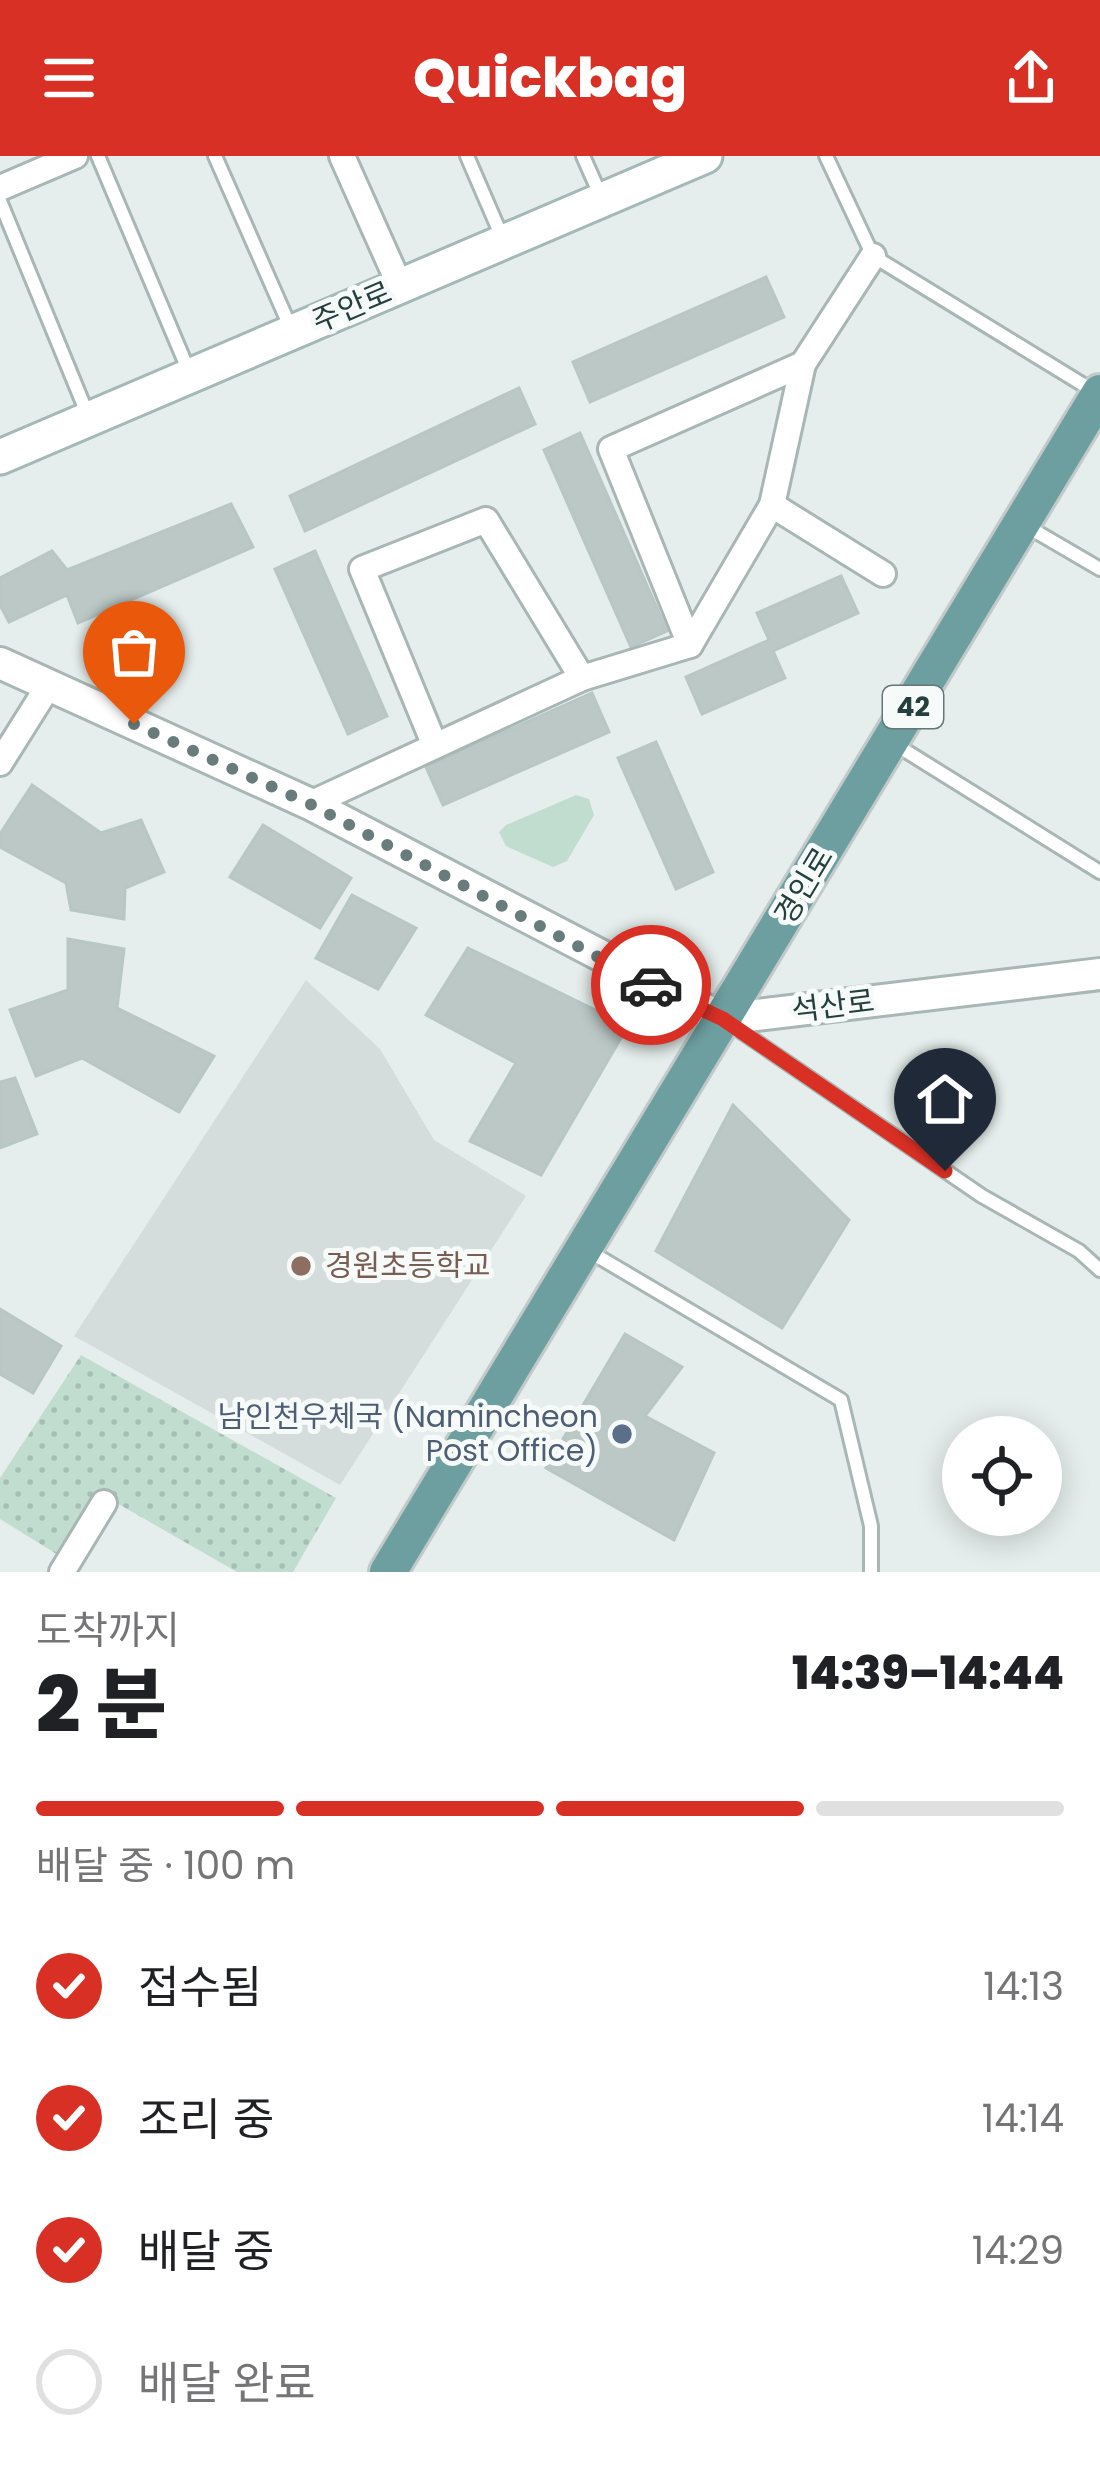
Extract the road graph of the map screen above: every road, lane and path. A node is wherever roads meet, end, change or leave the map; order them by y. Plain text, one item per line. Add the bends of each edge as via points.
1 (75, 156) edge
2 (98, 156) edge
3 (215, 156) edge
4 (342, 156) edge
5 (466, 156) edge
6 (583, 156) edge
7 (702, 156) edge
8 (826, 156) edge
9 (0, 188) edge
10 (603, 200) junction
11 (0, 201) edge
12 (504, 242) junction
13 (873, 256) junction
14 (400, 286) junction
15 (292, 332) junction
16 (803, 364) junction
17 (191, 376) junction
18 (1100, 394) edge
19 (90, 419) junction
20 (0, 457) edge
21 (772, 506) junction
22 (1022, 524) junction
23 (1100, 568) edge
24 (883, 574) dead end
25 (689, 645) junction
26 (0, 663) edge
27 (583, 678) junction
28 (49, 685) junction
29 (892, 742) junction
30 (436, 746) junction
31 (0, 763) edge
32 (310, 804) junction
33 (1100, 872) edge
34 (1100, 974) edge
35 (723, 1019) junction
36 (586, 1249) junction
37 (1100, 1270) edge
38 (104, 1503) dead end
39 (62, 1572) edge
40 (388, 1572) edge
41 (871, 1572) edge

1 - 9 street
2 - 17 lane
3 - 15 lane
4 - 14 street
5 - 12 lane
6 - 10 lane
7 - 10 main road, 주안로
8 - 13 lane
10 - 12 main road, 주안로
11 - 19 lane
12 - 14 main road, 주안로
13 - 16 street
13 - 18 lane, 경인로
14 - 15 main road, 주안로
15 - 17 main road, 주안로
16 - 21 street
16 - 25 street via 611,449
17 - 19 main road, 주안로
18 - 22 main road, 경인로 / 42
19 - 20 main road, 주안로
21 - 24 street
21 - 25 street
22 - 23 lane
22 - 29 main road, 경인로 / 42
25 - 27 street
26 - 28 street
27 - 30 street
27 - 30 street via 486,520 362,569
28 - 31 street
28 - 32 street
29 - 33 lane
29 - 35 main road, 경인로 / 42
30 - 32 street
32 - 35 street
34 - 35 street, 석산로
35 - 36 main road, 경인로 / 42
35 - 37 lane
36 - 40 main road, 경인로 / 42
36 - 41 lane via 841,1400 871,1526
38 - 39 street

